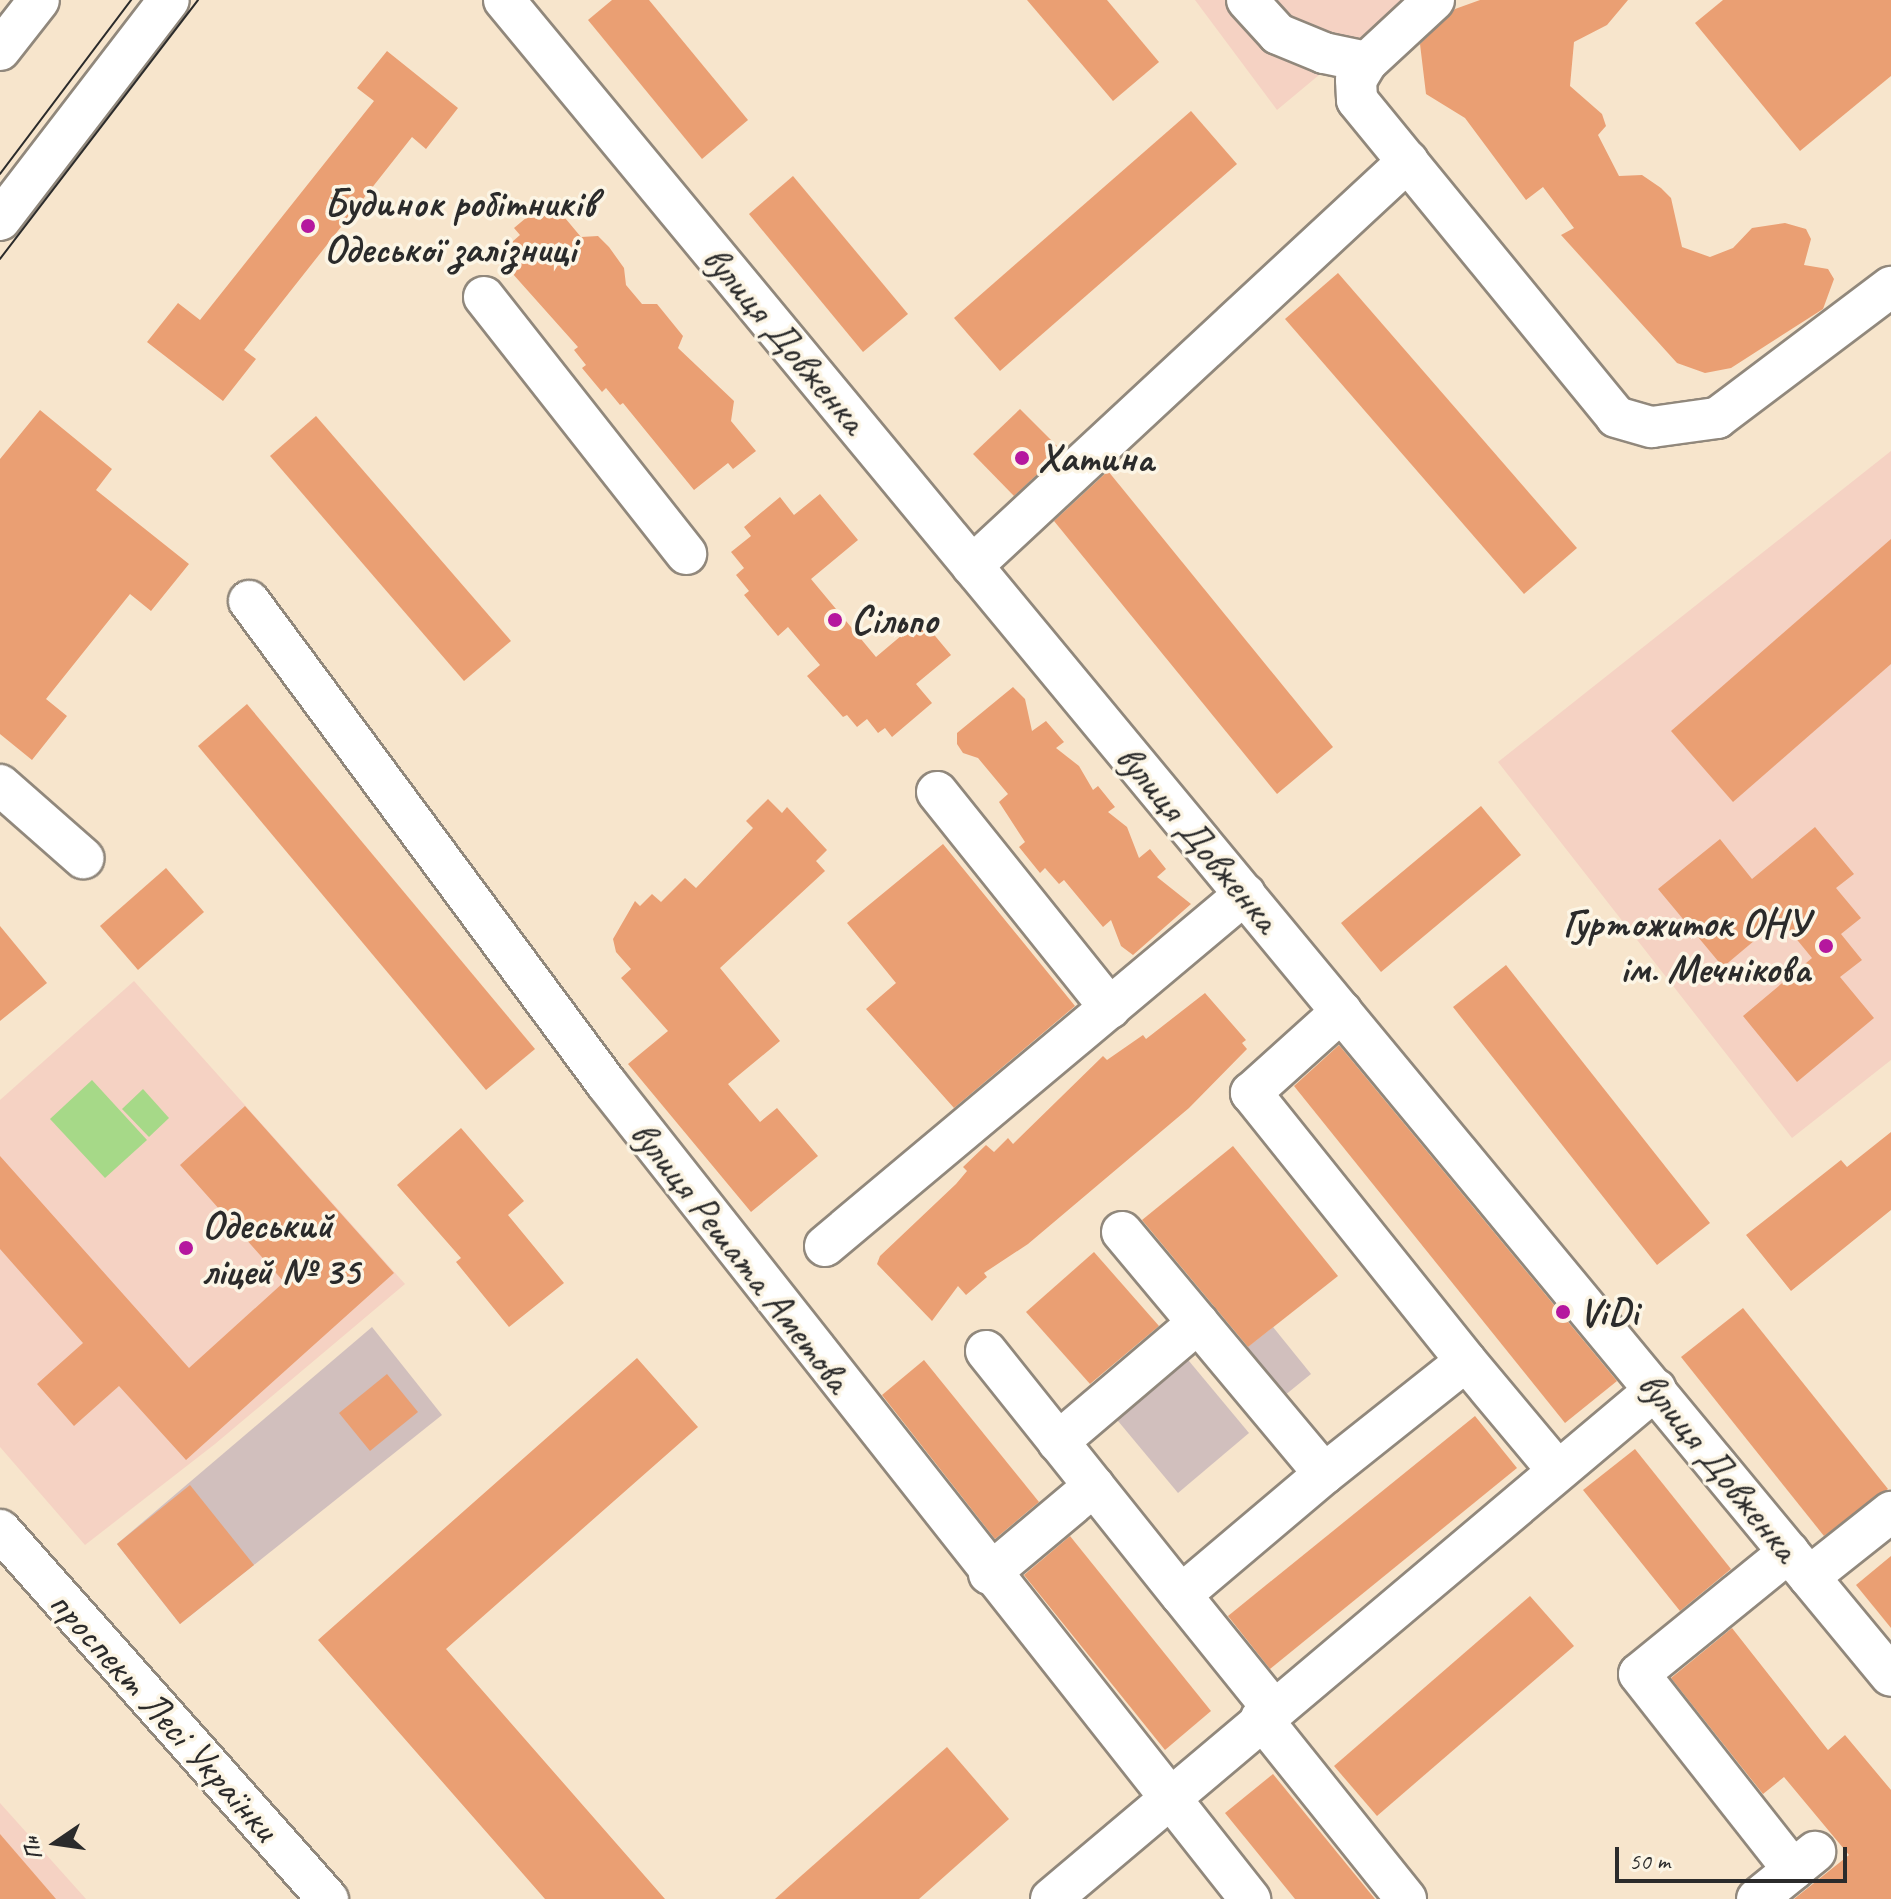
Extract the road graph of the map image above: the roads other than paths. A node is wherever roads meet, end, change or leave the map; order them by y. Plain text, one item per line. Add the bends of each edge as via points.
1 (39, 0) edge
2 (169, 0) edge
3 (504, 0) edge
4 (1247, 0) edge
5 (1434, 0) edge
6 (0, 50) edge
7 (1367, 62) junction
8 (1408, 161) junction
9 (0, 220) edge
10 (1891, 287) edge
11 (484, 297) dead end
12 (686, 554) dead end
13 (972, 566) junction
14 (249, 601) dead end
15 (0, 785) edge
16 (937, 792) dead end
17 (83, 858) dead end
18 (1245, 894) junction
19 (1110, 1008) junction
20 (1342, 1011) junction
21 (1122, 1232) dead end
22 (825, 1246) dead end
23 (1198, 1323) junction
24 (986, 1351) dead end
25 (1466, 1361) junction
26 (1656, 1389) junction
27 (1058, 1442) junction
28 (1558, 1471) junction
29 (1324, 1474) junction
30 (1094, 1486) junction
31 (1891, 1512) edge
32 (0, 1530) edge
33 (1799, 1564) junction
34 (989, 1574) junction
35 (1181, 1595) junction
36 (1891, 1676) edge
37 (1267, 1714) junction
38 (1167, 1796) junction
39 (328, 1899) edge
40 (1051, 1899) edge
41 (1250, 1899) edge
42 (1406, 1899) edge
43 (1757, 1899) edge

1 - 6 street
2 - 9 street
3 - 13 street, вулиця Довженка
4 - 7 street via 1278,34 1324,53
5 - 7 street
7 - 8 street via 1356,80 1357,100
8 - 10 street via 1616,417 1652,427 1717,418
8 - 13 street
11 - 12 street
13 - 18 street, вулиця Довженка
14 - 34 street, вулиця Решата Аметова via 606,1083
15 - 17 street
16 - 19 street
18 - 19 street
18 - 20 street, вулиця Довженка
19 - 22 street
20 - 25 street via 1251,1093
20 - 26 street, вулиця Довженка
21 - 23 street
23 - 27 street
23 - 29 street
24 - 27 street
25 - 28 street
25 - 29 street
26 - 28 street
26 - 33 street, вулиця Довженка
27 - 30 street
28 - 37 street
29 - 35 street
30 - 34 street
30 - 35 street
31 - 33 street
32 - 39 street, проспект Лесі Українки
33 - 36 street, вулиця Довженка
33 - 43 street via 1639,1674 1804,1861
34 - 38 street, вулиця Решата Аметова
35 - 37 street
37 - 38 street
37 - 42 street
38 - 40 street
38 - 41 street, вулиця Решата Аметова

